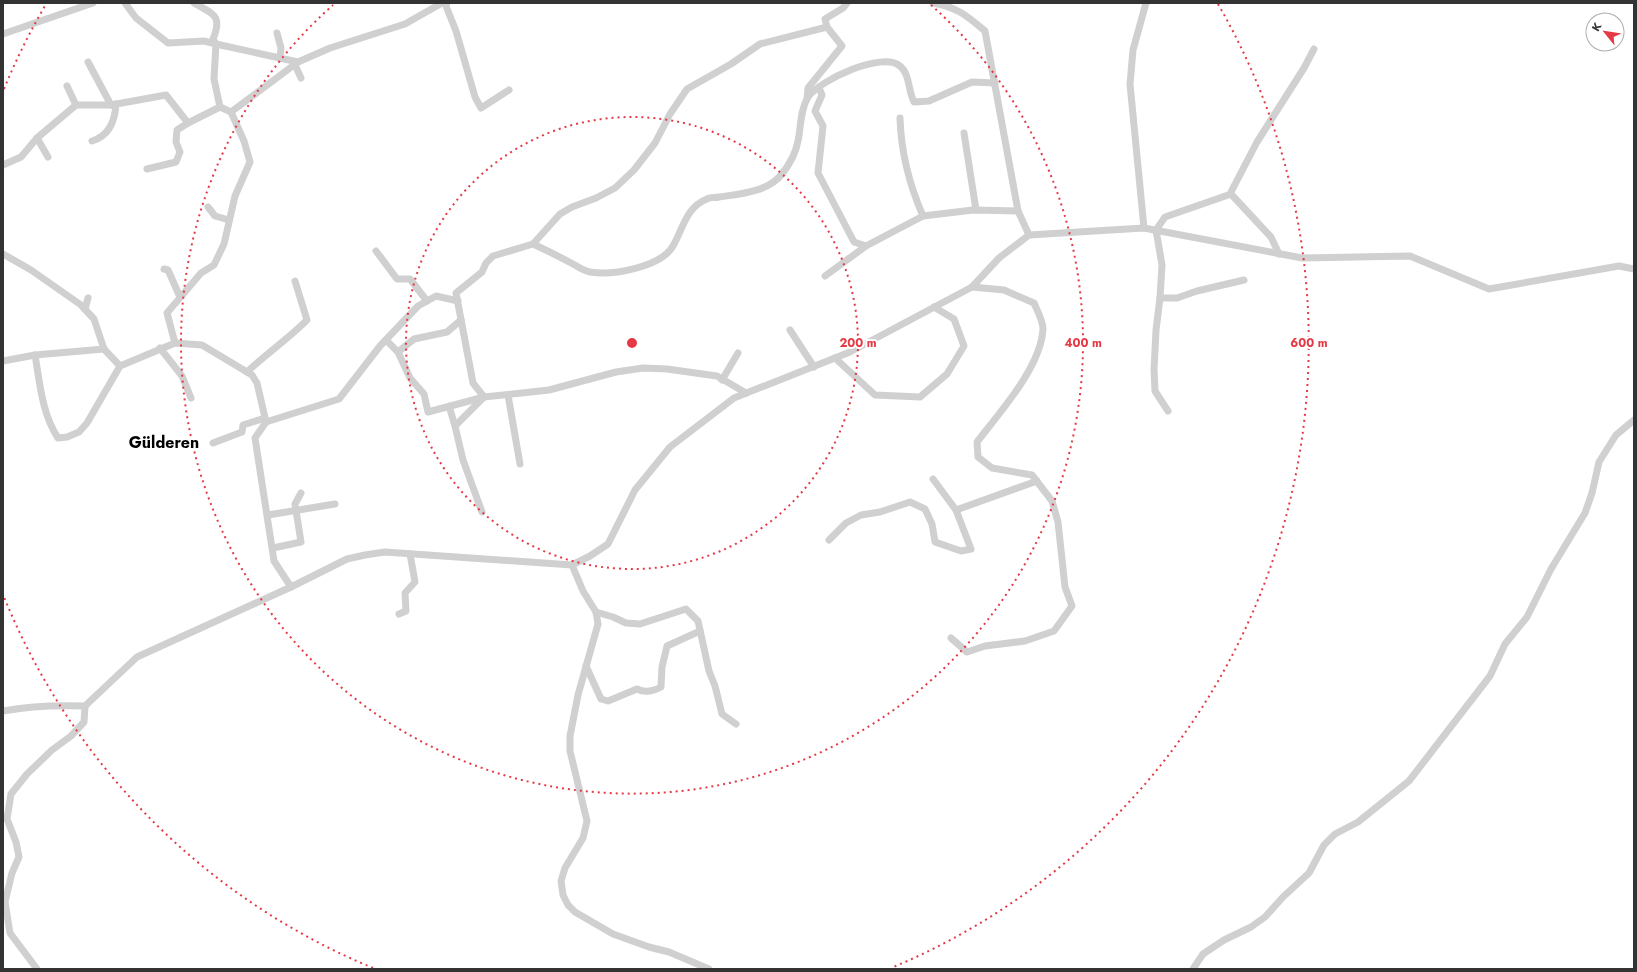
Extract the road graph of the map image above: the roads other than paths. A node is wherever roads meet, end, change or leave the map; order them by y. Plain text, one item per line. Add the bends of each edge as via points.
1 (93, 3) edge
2 (125, 3) edge
3 (194, 3) edge
4 (442, 3) edge
5 (447, 3) edge
6 (847, 3) edge
7 (933, 3) edge
8 (1146, 3) edge
9 (957, 6) edge
10 (827, 27) junction
11 (277, 33) dead end
12 (3, 34) edge
13 (216, 44) junction
14 (1314, 49) dead end
15 (280, 58) junction
16 (88, 62) dead end
17 (297, 64) junction
18 (301, 78) dead end
19 (995, 83) junction
20 (67, 86) dead end
21 (819, 88) junction
22 (508, 90) dead end
23 (807, 99) junction
24 (76, 105) junction
25 (113, 105) junction
26 (220, 107) junction
27 (231, 112) junction
28 (900, 118) dead end
29 (188, 123) junction
30 (964, 133) dead end
31 (37, 138) junction
32 (92, 141) dead end
33 (48, 157) dead end
34 (3, 165) edge
35 (147, 169) dead end
36 (1231, 194) junction
37 (208, 207) dead end
38 (976, 210) junction
39 (1018, 211) junction
40 (923, 216) junction
41 (230, 220) junction
42 (1144, 228) junction
43 (1156, 230) junction
44 (1029, 235) junction
45 (533, 244) junction
46 (866, 246) junction
47 (376, 250) dead end
48 (3, 254) edge
49 (1279, 254) junction
50 (164, 269) dead end
51 (1634, 269) edge
52 (825, 276) dead end
53 (295, 280) dead end
54 (1244, 280) dead end
55 (972, 287) junction
56 (180, 297) junction
57 (88, 298) dead end
58 (1160, 298) junction
59 (427, 301) junction
60 (458, 301) junction
61 (934, 307) junction
62 (85, 309) junction
63 (462, 320) junction
64 (790, 330) dead end
65 (386, 340) junction
66 (175, 343) junction
67 (160, 348) junction
68 (104, 349) junction
69 (398, 352) junction
70 (738, 353) dead end
71 (35, 355) junction
72 (835, 358) junction
73 (3, 361) edge
74 (120, 366) junction
75 (814, 367) junction
76 (247, 372) junction
77 (722, 380) junction
78 (746, 393) junction
79 (508, 395) junction
80 (484, 397) junction
81 (191, 398) dead end
82 (449, 406) junction
83 (1168, 411) dead end
84 (265, 420) junction
85 (1634, 420) edge
86 (455, 426) junction
87 (213, 443) dead end
88 (520, 464) dead end
89 (933, 478) dead end
90 (1037, 481) junction
91 (301, 493) dead end
92 (335, 504) dead end
93 (296, 510) junction
94 (956, 510) junction
95 (482, 512) dead end
96 (268, 515) junction
97 (829, 540) dead end
98 (273, 548) junction
99 (410, 554) junction
100 (572, 565) junction
101 (291, 587) junction
102 (596, 612) junction
103 (399, 614) dead end
104 (700, 631) junction
105 (951, 638) dead end
106 (586, 666) junction
107 (85, 706) junction
108 (3, 711) edge
109 (736, 724) dead end
110 (3, 928) edge
111 (10, 933) junction
112 (37, 969) edge
113 (710, 969) edge
114 (1193, 969) edge

1 - 12 street
2 - 13 street via 136,18 168,43 204,41
3 - 13 street via 215,15 218,21 213,39
4 - 17 street via 405,24 330,48
5 - 22 street via 475,97 481,108
6 - 10 street via 825,19
7 - 9 street
8 - 42 street via 1133,50 1130,84
9 - 19 street via 985,31
10 - 23 street via 842,46 808,88
10 - 45 street via 760,44 687,89 655,143 634,170 615,188 560,214
11 - 15 street via 281,48
13 - 15 street
13 - 26 street via 214,79
14 - 36 street via 1257,142
15 - 17 street
16 - 25 street
17 - 18 street
17 - 27 street
19 - 21 street via 972,82 929,101 914,102 910,95 907,75 902,67 891,62 879,62 848,71
19 - 39 street
20 - 24 street
21 - 23 street
21 - 46 street via 822,95 815,112 822,126 818,173 854,242
23 - 45 street via 795,150 782,174 767,187 707,198 696,205 689,211 668,253 656,261 620,272 589,272
24 - 25 street
24 - 31 street
25 - 29 street via 166,95
25 - 32 street via 115,115 106,134
26 - 27 street
26 - 29 street
27 - 41 street via 250,162 235,196
28 - 40 street via 903,153 915,198
29 - 35 street via 177,130 176,142 180,152 176,162
30 - 38 street
31 - 33 street
31 - 34 street via 21,157
36 - 43 street via 1165,217
36 - 49 street via 1271,237
37 - 41 street via 215,216
38 - 39 street
38 - 40 street
39 - 44 street
40 - 46 street
41 - 56 street via 224,244 214,266 201,273
42 - 43 street
42 - 44 street
43 - 49 street
43 - 58 street via 1162,265
44 - 55 street via 999,258
45 - 60 street via 493,256 482,272 456,294
46 - 52 street
47 - 59 street via 397,279 410,279
48 - 62 street via 31,270
49 - 51 street via 1302,258 1410,256 1489,289 1619,266
50 - 56 street via 168,270
53 - 76 street via 307,320
54 - 58 street via 1177,298
55 - 61 street
55 - 90 street via 1004,290 1034,303 1043,327 1040,347 1025,378 977,442 978,457 992,468 1032,475
56 - 66 street via 167,313
57 - 62 street
58 - 83 street via 1156,330 1155,391
59 - 60 street via 436,296
59 - 65 street via 418,306
60 - 63 street
61 - 72 street
61 - 72 street via 954,319 964,346 947,374 920,397 875,394
62 - 68 street via 94,319
63 - 69 street via 447,332 414,339
63 - 80 street via 473,383
64 - 75 street
65 - 69 street
65 - 84 street via 339,399
66 - 67 street
66 - 76 street via 202,345
67 - 74 street
67 - 81 street via 182,376
68 - 71 street
68 - 74 street
69 - 82 street via 410,378 424,394 428,412
70 - 77 street
71 - 73 street
71 - 74 street via 46,414 58,438 78,432 87,423
72 - 75 street
75 - 78 street
76 - 84 street via 257,383
77 - 78 street
77 - 79 street via 717,376 644,368 616,372 549,390
78 - 100 street via 734,398 670,447 634,490 608,544
79 - 80 street
79 - 88 street
80 - 82 street
80 - 86 street
82 - 86 street
84 - 87 street via 243,425 242,432
84 - 96 street via 255,438
85 - 114 street via 1616,434 1599,462 1585,513 1551,569 1527,617 1505,644 1490,676 1409,781 1358,822 1335,834 1324,845 1309,873 1265,917 1203,954
86 - 95 street via 463,460
89 - 94 street
90 - 94 street
90 - 105 street via 1052,501 1058,522 1065,588 1072,606 1054,631 1025,641 985,646 967,652
91 - 93 street via 295,504
92 - 93 street
93 - 96 street
93 - 98 street via 301,542
94 - 97 street via 971,549 961,551 935,542 932,524 925,509 910,502 880,512 861,514 846,523
96 - 98 street
98 - 101 street via 274,561
99 - 100 street
99 - 101 street via 385,552 365,555 347,560
99 - 103 street via 415,582 405,593 406,610
100 - 102 street via 583,591
101 - 107 street via 137,658
102 - 104 street via 626,623 640,624 686,609 698,621
102 - 106 street via 598,624
104 - 106 street via 667,646 661,687 656,690 644,692 637,689 608,701 601,700
104 - 109 street via 722,714
106 - 113 street via 572,722 570,751 587,821 583,838 565,868 561,881 563,896 575,912 613,934 649,948 669,952
107 - 108 street via 57,705
107 - 111 street via 84,722 27,774 10,794 7,819 19,857 5,902
110 - 111 street
111 - 112 street

